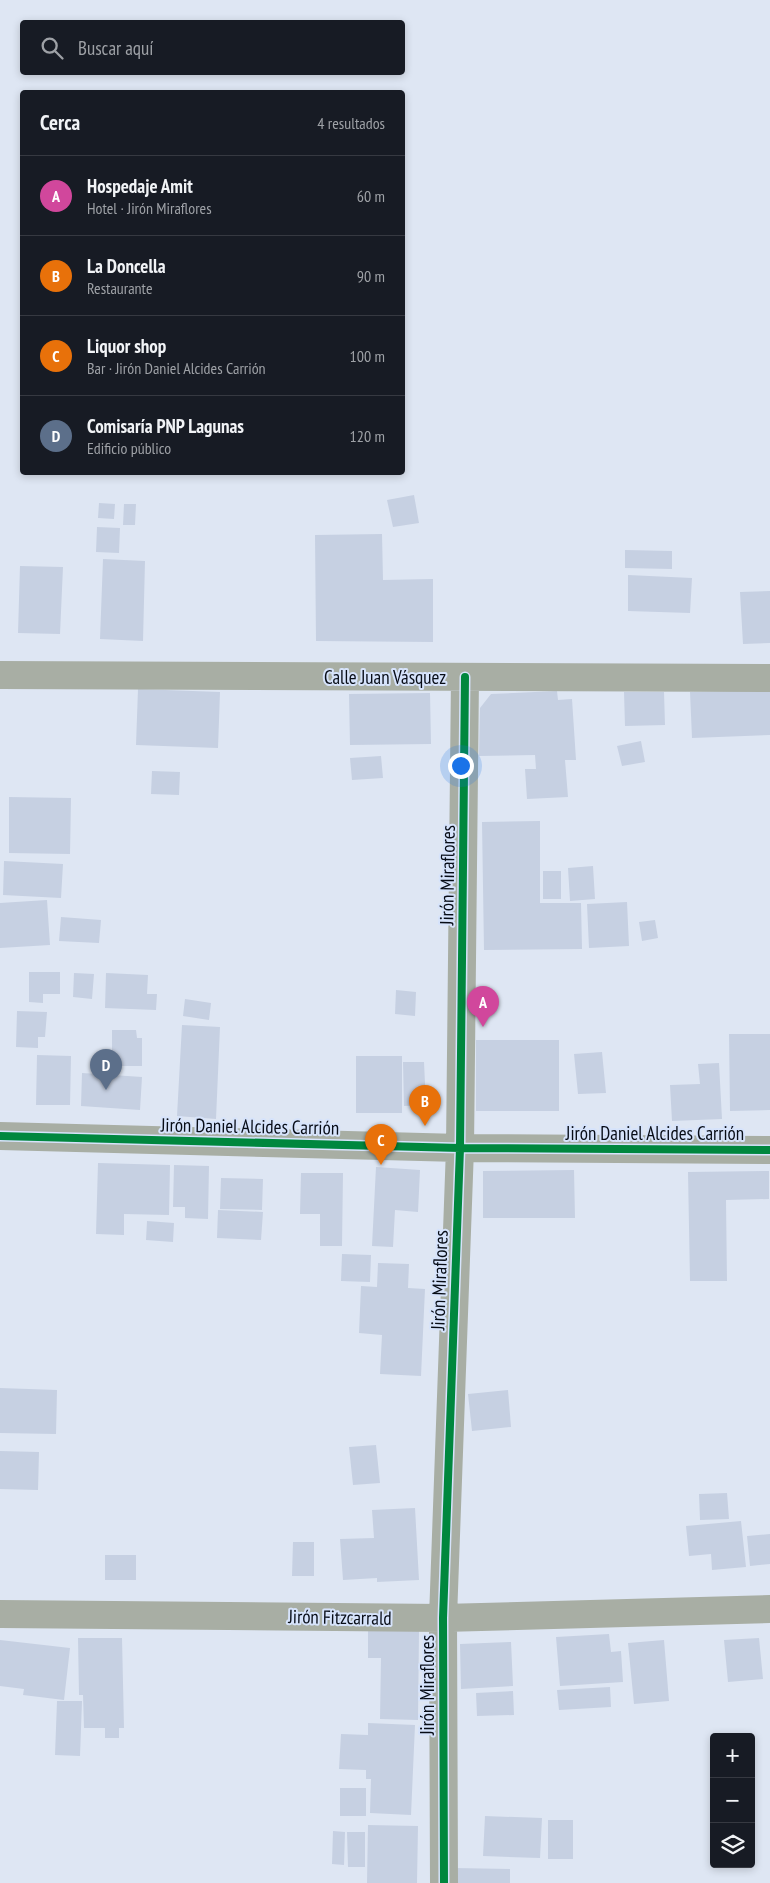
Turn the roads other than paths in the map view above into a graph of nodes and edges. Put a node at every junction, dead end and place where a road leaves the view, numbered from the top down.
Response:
1 (0, 675) edge
2 (465, 677) junction
3 (770, 678) edge
4 (0, 1136) edge
5 (460, 1148) junction
6 (770, 1150) edge
7 (770, 1609) edge
8 (0, 1614) edge
9 (443, 1618) junction
10 (444, 1883) edge

1 - 2 street, Calle Juan Vásquez
2 - 3 street, Calle Juan Vásquez
2 - 5 street, Jirón Miraflores
4 - 5 street, Jirón Daniel Alcides Carrión
5 - 6 street, Jirón Daniel Alcides Carrión
5 - 9 street, Jirón Miraflores
7 - 9 street, Jirón Fitzcarrald
8 - 9 street, Jirón Fitzcarrald
9 - 10 street, Jirón Miraflores

